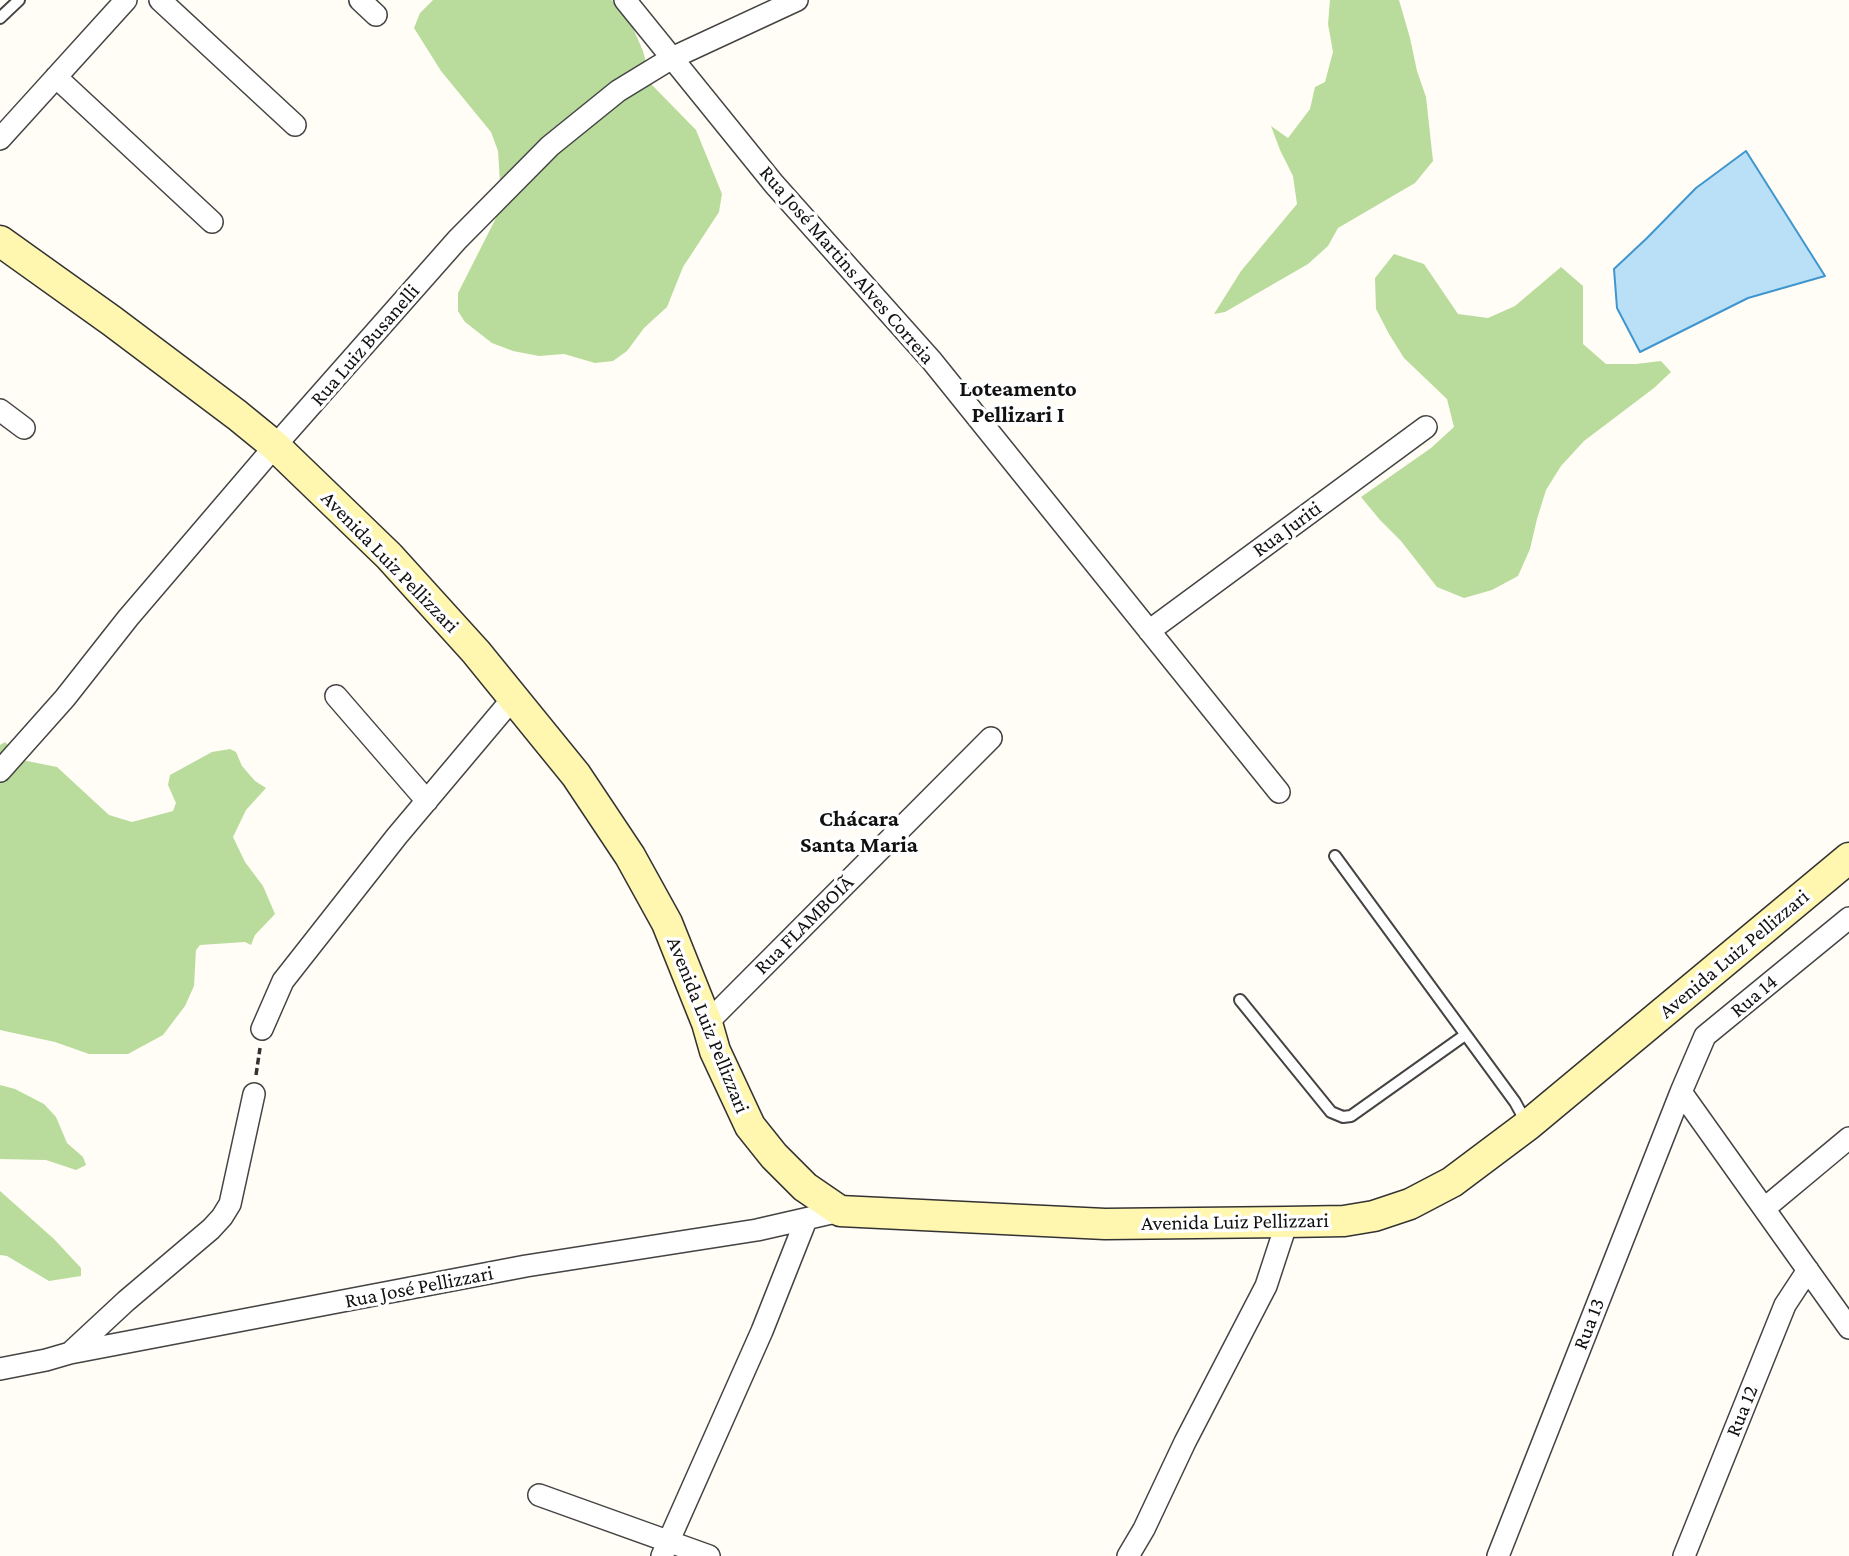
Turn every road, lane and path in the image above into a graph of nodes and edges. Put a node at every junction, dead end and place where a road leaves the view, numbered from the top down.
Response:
1 (19, 0) edge
2 (126, 0) edge
3 (160, 0) edge
4 (360, 0) edge
5 (625, 0) edge
6 (797, 0) edge
7 (376, 15) dead end
8 (0, 18) edge
9 (672, 58) junction
10 (56, 78) junction
11 (295, 125) dead end
12 (0, 139) edge
13 (212, 222) dead end
14 (0, 240) edge
15 (0, 410) edge
16 (1426, 427) dead end
17 (24, 428) dead end
18 (275, 446) junction
19 (1149, 631) junction
20 (335, 696) dead end
21 (514, 696) junction
22 (990, 738) dead end
23 (0, 771) edge
24 (1279, 792) dead end
25 (427, 801) junction
26 (1335, 856) dead end
27 (1849, 858) edge
28 (1849, 918) edge
29 (1240, 1000) dead end
30 (707, 1023) junction
31 (262, 1029) joint
32 (1465, 1035) junction
33 (1681, 1092) junction
34 (254, 1094) joint
35 (1528, 1125) junction
36 (1849, 1138) edge
37 (1765, 1208) junction
38 (840, 1212) junction
39 (806, 1220) junction
40 (1287, 1223) junction
41 (1808, 1270) junction
42 (1849, 1328) edge
43 (70, 1353) junction
44 (0, 1368) edge
45 (540, 1495) dead end
46 (666, 1549) edge
47 (709, 1556) edge
48 (1128, 1556) edge
49 (1498, 1556) edge
50 (1684, 1556) edge

1 - 8 lane
2 - 10 street
3 - 11 street
4 - 7 street
5 - 9 street, Rua José Martins Alves Correia
6 - 9 street, Rua Luiz Busanelli
9 - 18 street, Rua Luiz Busanelli
9 - 19 street, Rua José Martins Alves Correia
10 - 12 street
10 - 13 street
14 - 18 main road, Avenida Luiz Pellizzari
15 - 17 street
16 - 19 street, Rua Juriti
18 - 21 main road, Avenida Luiz Pellizzari
18 - 23 street, Rua Luiz Busanelli
19 - 24 street, Rua José Martins Alves Correia
20 - 25 street
21 - 25 street
21 - 30 main road, Avenida Luiz Pellizzari
22 - 30 street, Rua FLAMBOIÃ
25 - 31 street
26 - 32 lane
27 - 35 main road, Avenida Luiz Pellizzari
28 - 33 street, Rua 14
29 - 32 lane
30 - 38 main road, Avenida Luiz Pellizzari
31 - 34 path
32 - 35 lane
33 - 37 street
33 - 49 street, Rua 13
34 - 43 street
35 - 40 main road, Avenida Luiz Pellizzari
36 - 37 street
37 - 41 street
38 - 39 street, Rua José Pellizzari
38 - 40 main road, Avenida Luiz Pellizzari
39 - 43 street, Rua José Pellizzari
39 - 46 street
40 - 48 street
41 - 42 street
41 - 50 street, Rua 12
43 - 44 street, Rua José Pellizzari
45 - 46 street
46 - 47 street

